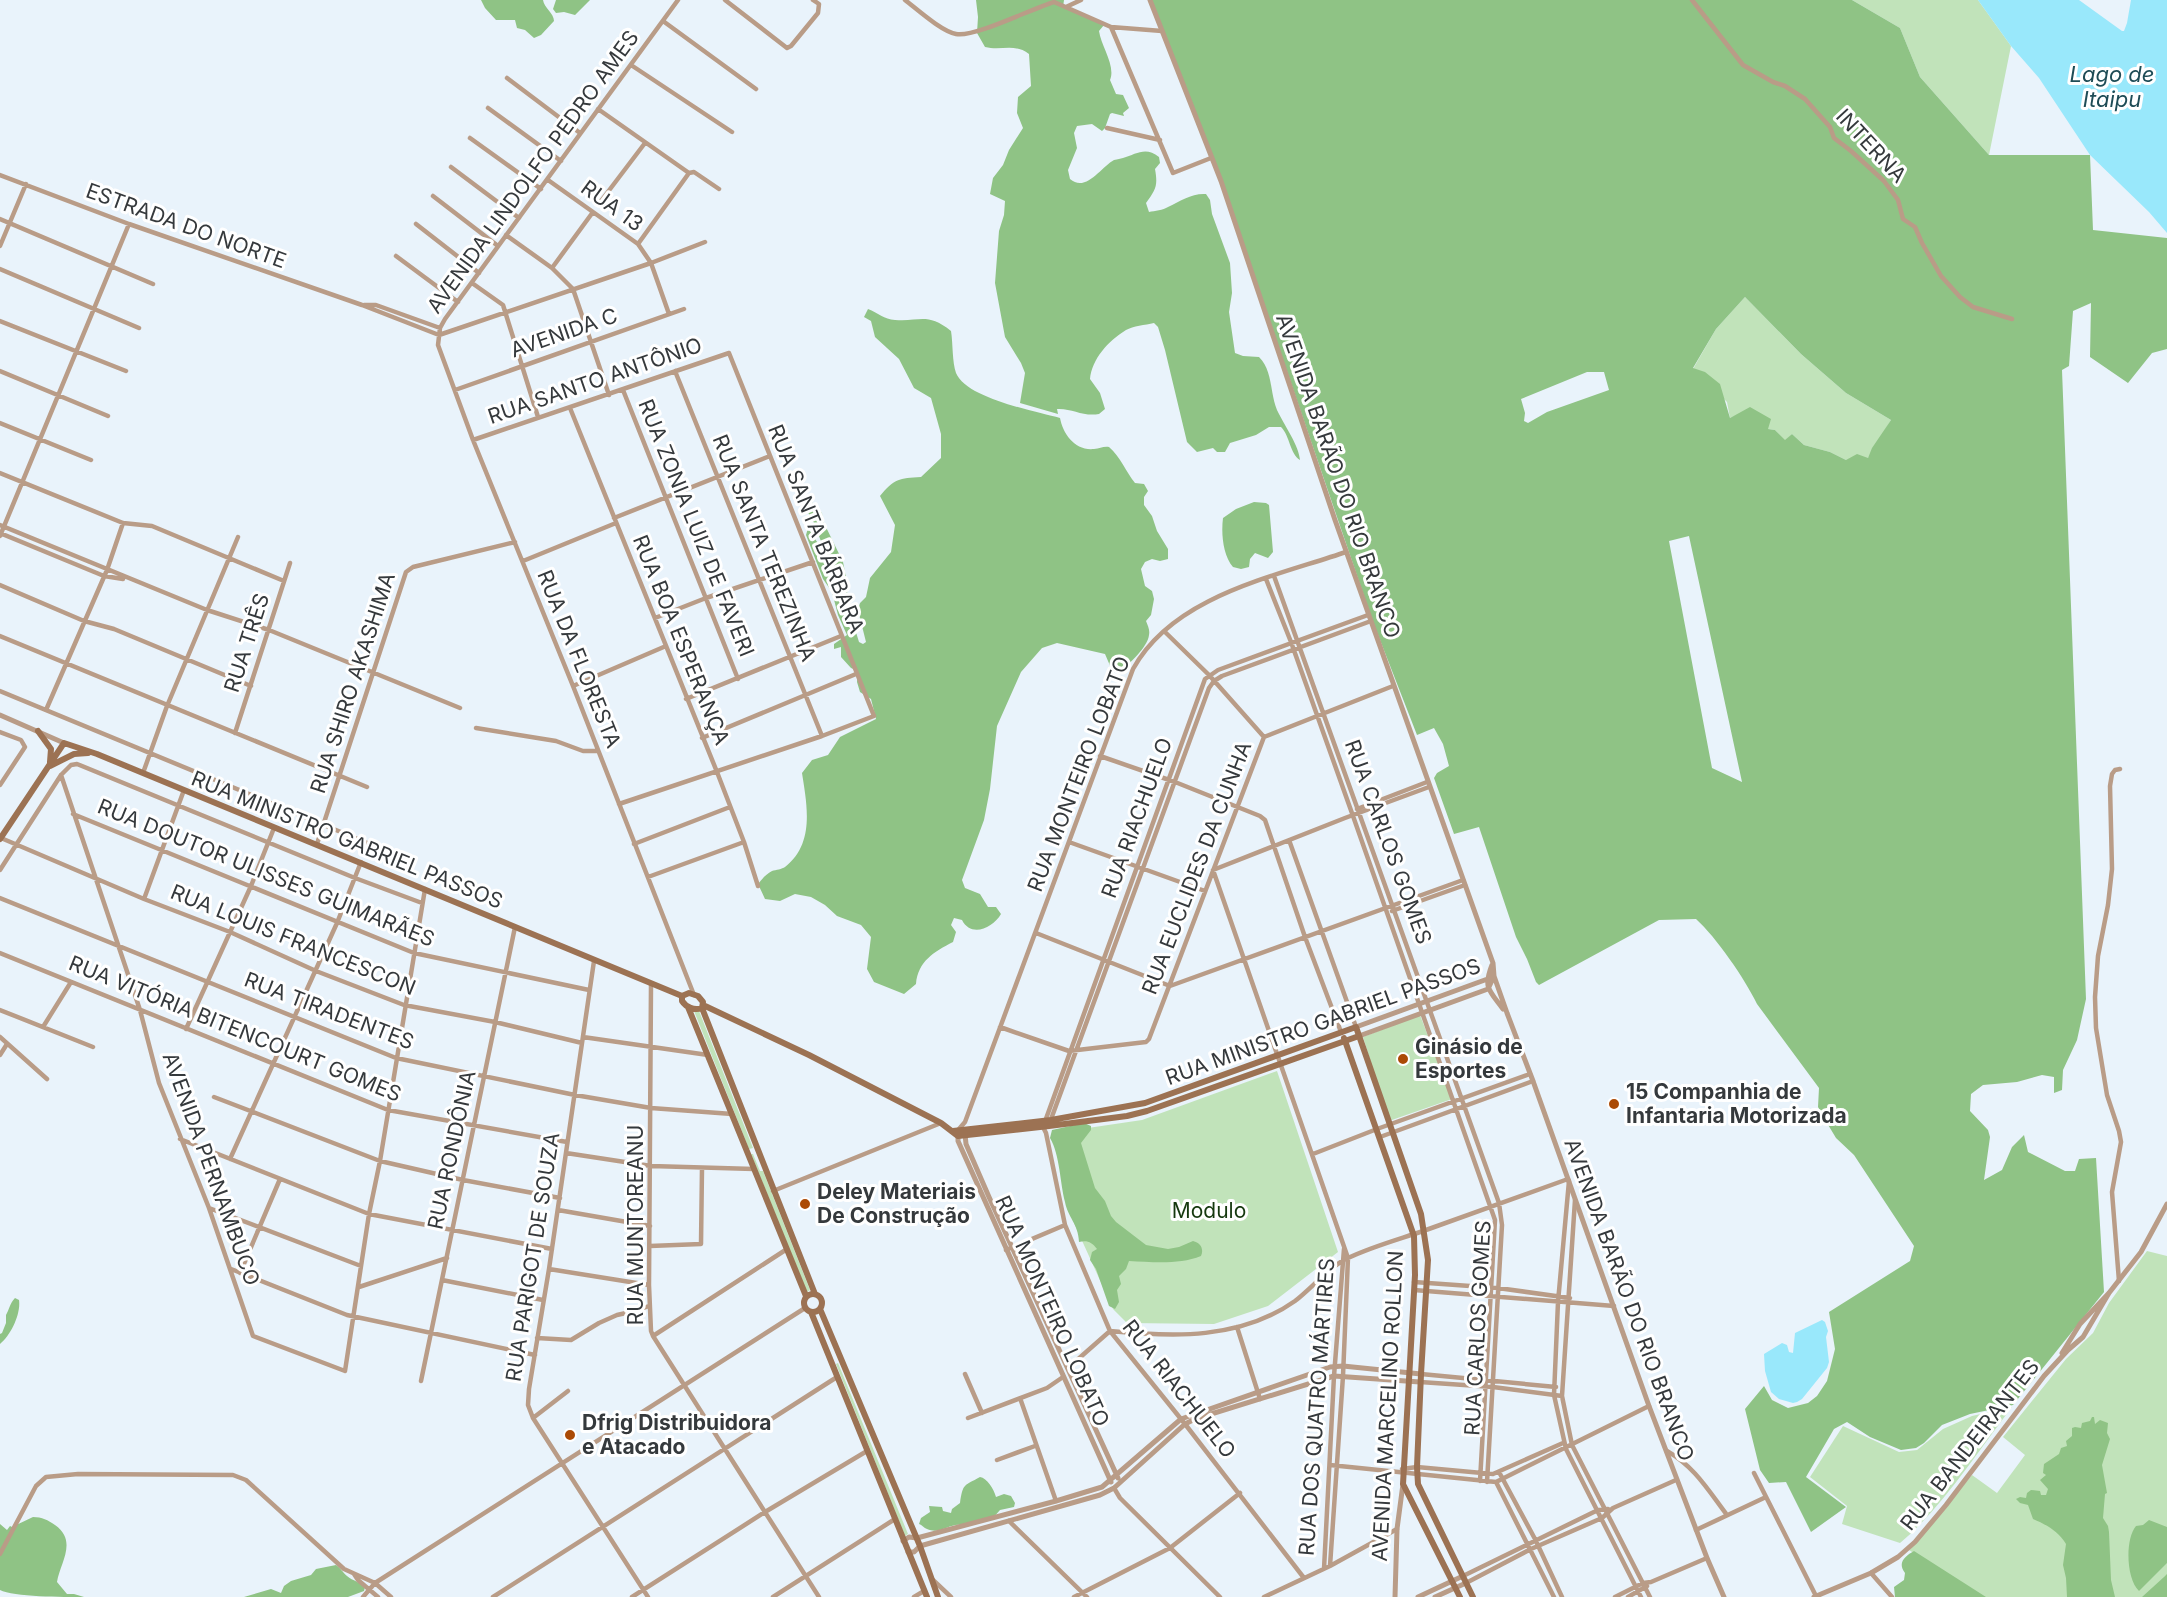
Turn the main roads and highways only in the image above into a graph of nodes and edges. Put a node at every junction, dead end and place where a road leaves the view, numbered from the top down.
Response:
1 (38, 731) road end
2 (97, 754) junction
3 (47, 768) junction
4 (0, 838) edge
5 (682, 996) junction
6 (702, 1006) junction
7 (688, 1007) junction
8 (1356, 1027) joint
9 (1341, 1032) junction
10 (1359, 1036) junction
11 (1344, 1041) junction
12 (1251, 1070) junction
13 (756, 1150) junction
14 (747, 1152) junction
15 (1408, 1178) junction
16 (1396, 1183) junction
17 (814, 1294) junction
18 (806, 1296) junction
19 (820, 1309) junction
20 (808, 1310) junction
21 (841, 1358) junction
22 (831, 1362) junction
23 (1432, 1513) junction
24 (1421, 1520) junction
25 (925, 1594) edge
26 (938, 1597) edge
27 (1460, 1597) edge
28 (1473, 1597) edge

1 - 3 main road
2 - 3 main road
2 - 3 main road, RUA MINISTRO GABRIEL PASSOS
2 - 5 main road, RUA MINISTRO GABRIEL PASSOS
3 - 4 main road
5 - 6 main road
5 - 7 main road
6 - 7 main road
6 - 12 main road, RUA MINISTRO GABRIEL PASSOS
6 - 13 main road
7 - 14 main road
8 - 9 main road, RUA MINISTRO GABRIEL PASSOS
8 - 10 main road, AVENIDA MARCELINO ROLLON
9 - 11 main road, AVENIDA MARCELINO ROLLON
9 - 12 main road, RUA MINISTRO GABRIEL PASSOS
10 - 11 main road, RUA MINISTRO GABRIEL PASSOS
10 - 15 main road, AVENIDA MARCELINO ROLLON
11 - 12 main road, RUA MINISTRO GABRIEL PASSOS
11 - 16 main road, AVENIDA MARCELINO ROLLON
13 - 14 main road
13 - 17 main road
14 - 18 main road
15 - 16 main road
15 - 23 main road, AVENIDA MARCELINO ROLLON
16 - 24 main road, AVENIDA MARCELINO ROLLON
17 - 18 main road
17 - 19 main road
18 - 20 main road
19 - 20 main road
19 - 21 main road
20 - 22 main road
21 - 22 main road
21 - 26 main road
22 - 25 main road
23 - 24 main road
23 - 28 main road
24 - 27 main road

